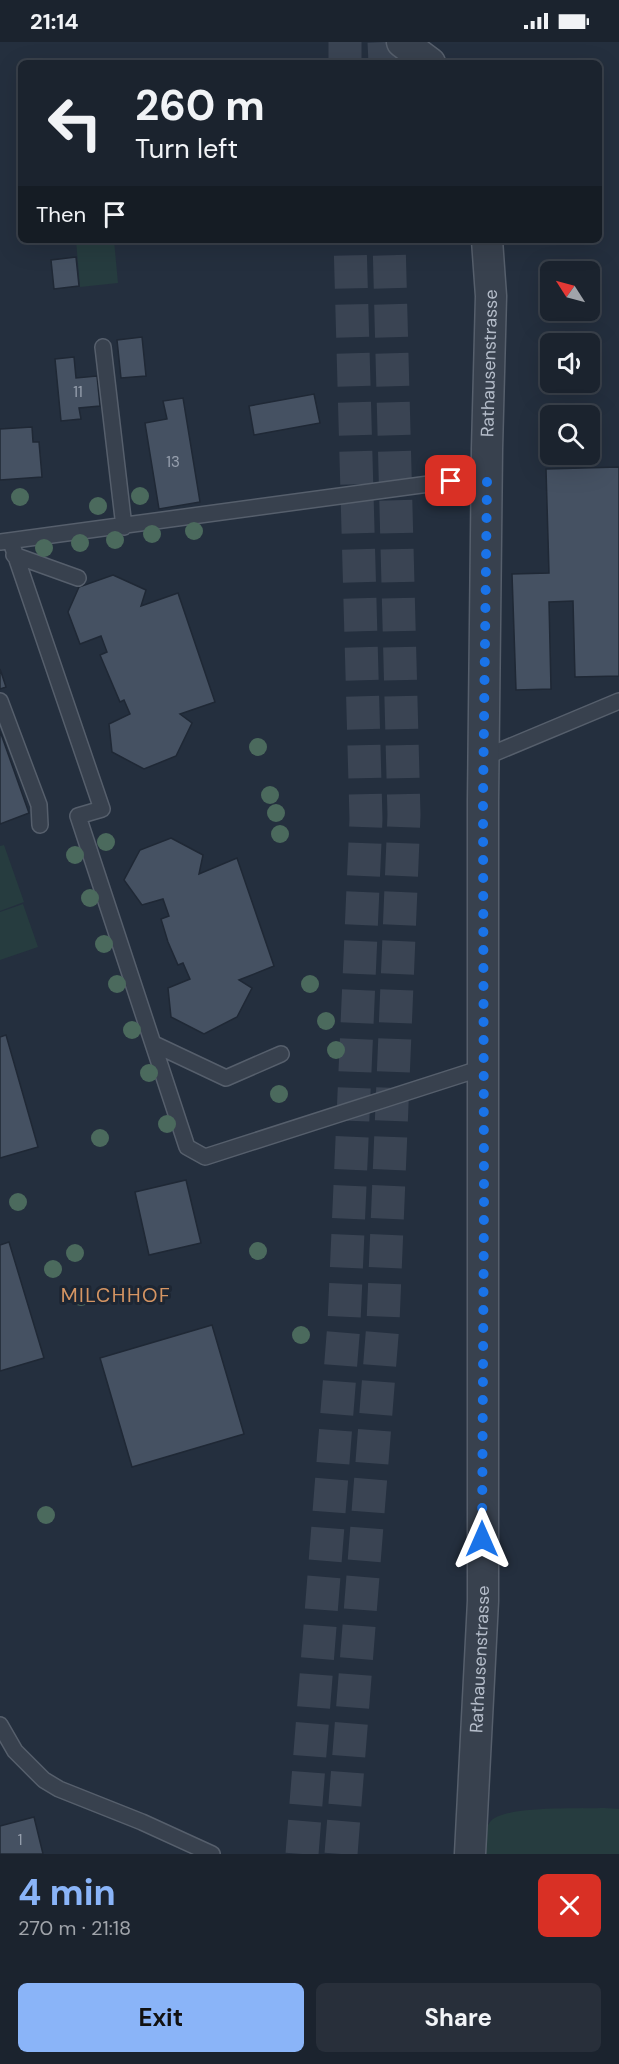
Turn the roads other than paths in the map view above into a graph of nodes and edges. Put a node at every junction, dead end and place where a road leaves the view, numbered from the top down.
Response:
1 (402, 42) edge
2 (426, 60) edge
3 (487, 243) edge
4 (103, 347) dead end
5 (487, 482) junction
6 (124, 527) junction
7 (8, 546) edge
8 (78, 578) dead end
9 (0, 701) edge
10 (619, 701) edge
11 (484, 757) junction
12 (40, 825) dead end
13 (154, 1044) junction
14 (281, 1054) dead end
15 (482, 1068) junction
16 (0, 1725) edge
17 (209, 1853) edge
18 (470, 1854) edge

1 - 2 street
3 - 5 street, Rathausenstrasse
4 - 6 lane
5 - 6 lane
5 - 11 street, Rathausenstrasse
6 - 7 lane
7 - 8 lane
7 - 13 lane
9 - 12 lane
10 - 11 lane
11 - 15 street, Rathausenstrasse
13 - 14 lane
13 - 15 lane
15 - 18 street, Rathausenstrasse
16 - 17 lane

